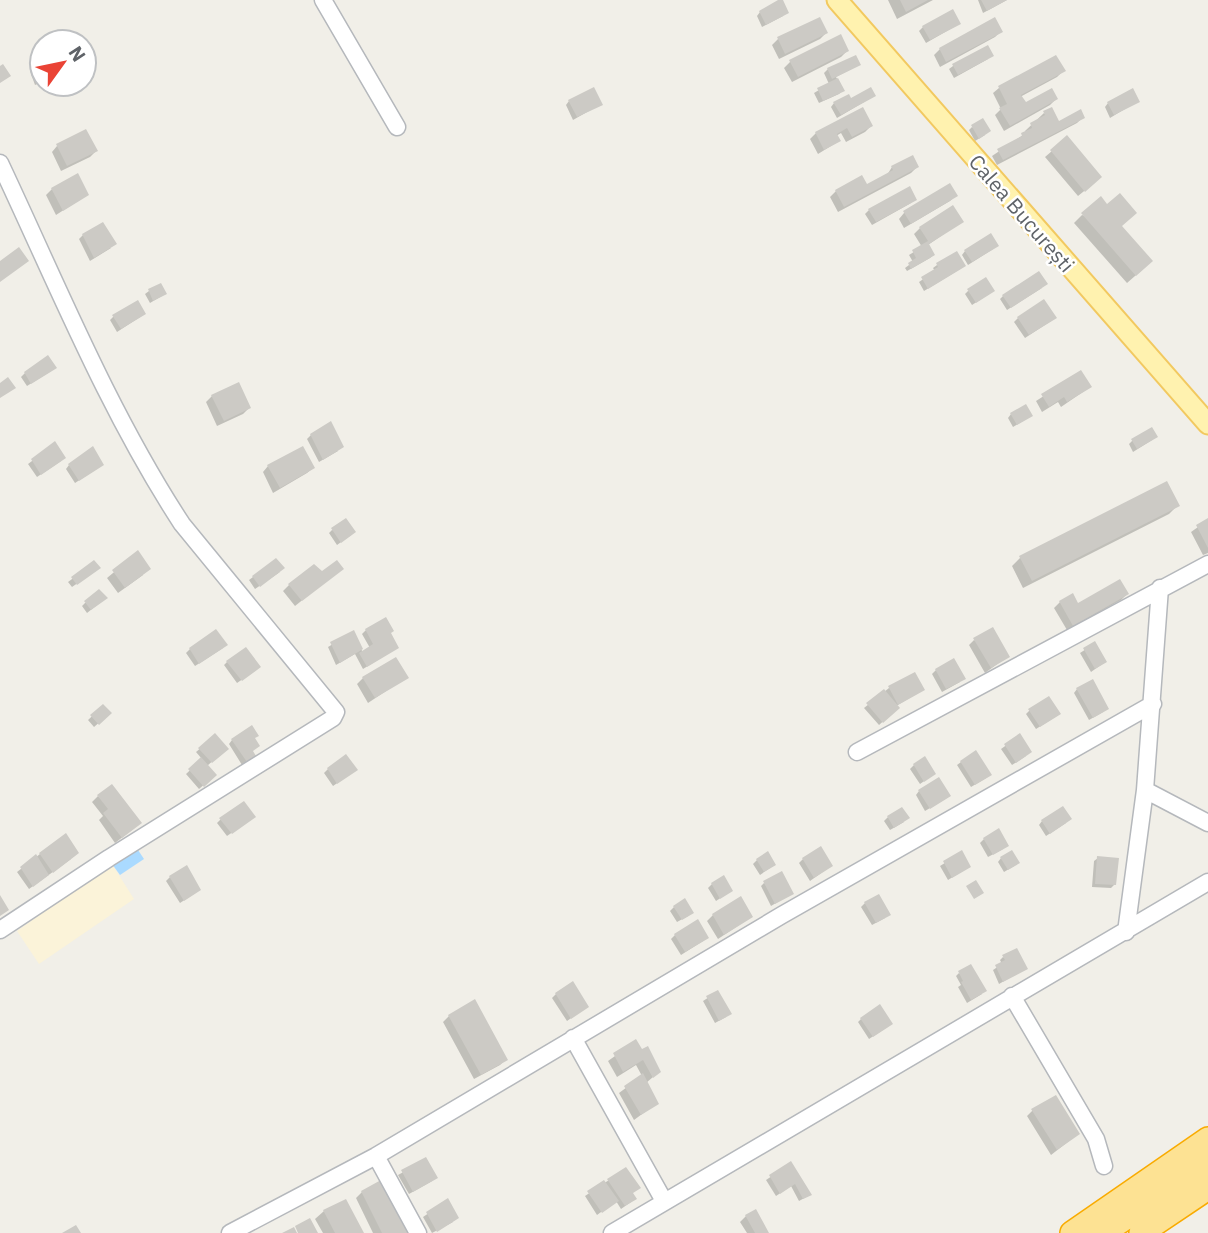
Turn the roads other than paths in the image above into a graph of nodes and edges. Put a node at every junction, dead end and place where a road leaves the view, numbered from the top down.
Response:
1 (323, 0) edge
2 (837, 0) edge
3 (397, 127) dead end
4 (0, 163) edge
5 (1208, 424) edge
6 (1208, 564) edge
7 (1160, 588) junction
8 (1153, 704) junction
9 (857, 752) dead end
10 (1145, 790) junction
11 (1208, 823) edge
12 (1208, 882) edge
13 (0, 930) edge
14 (1126, 932) junction
15 (1012, 996) junction
16 (573, 1038) junction
17 (1208, 1139) edge
18 (376, 1156) junction
19 (1208, 1163) edge
20 (1104, 1166) dead end
21 (1208, 1188) edge
22 (664, 1201) junction
23 (230, 1233) edge
24 (418, 1233) edge
25 (612, 1233) edge
26 (1072, 1233) edge
27 (1103, 1233) edge
28 (1141, 1233) edge

1 - 3 street
2 - 5 main road, Calea București
4 - 13 street
6 - 7 street
7 - 8 street
7 - 9 street
8 - 10 street
8 - 16 street
10 - 11 street
10 - 14 street
12 - 14 street
14 - 15 street
15 - 20 street
15 - 22 street
16 - 18 street
16 - 22 street
17 - 26 highway
18 - 23 street
18 - 24 street
19 - 27 highway
21 - 28 highway
22 - 25 street

